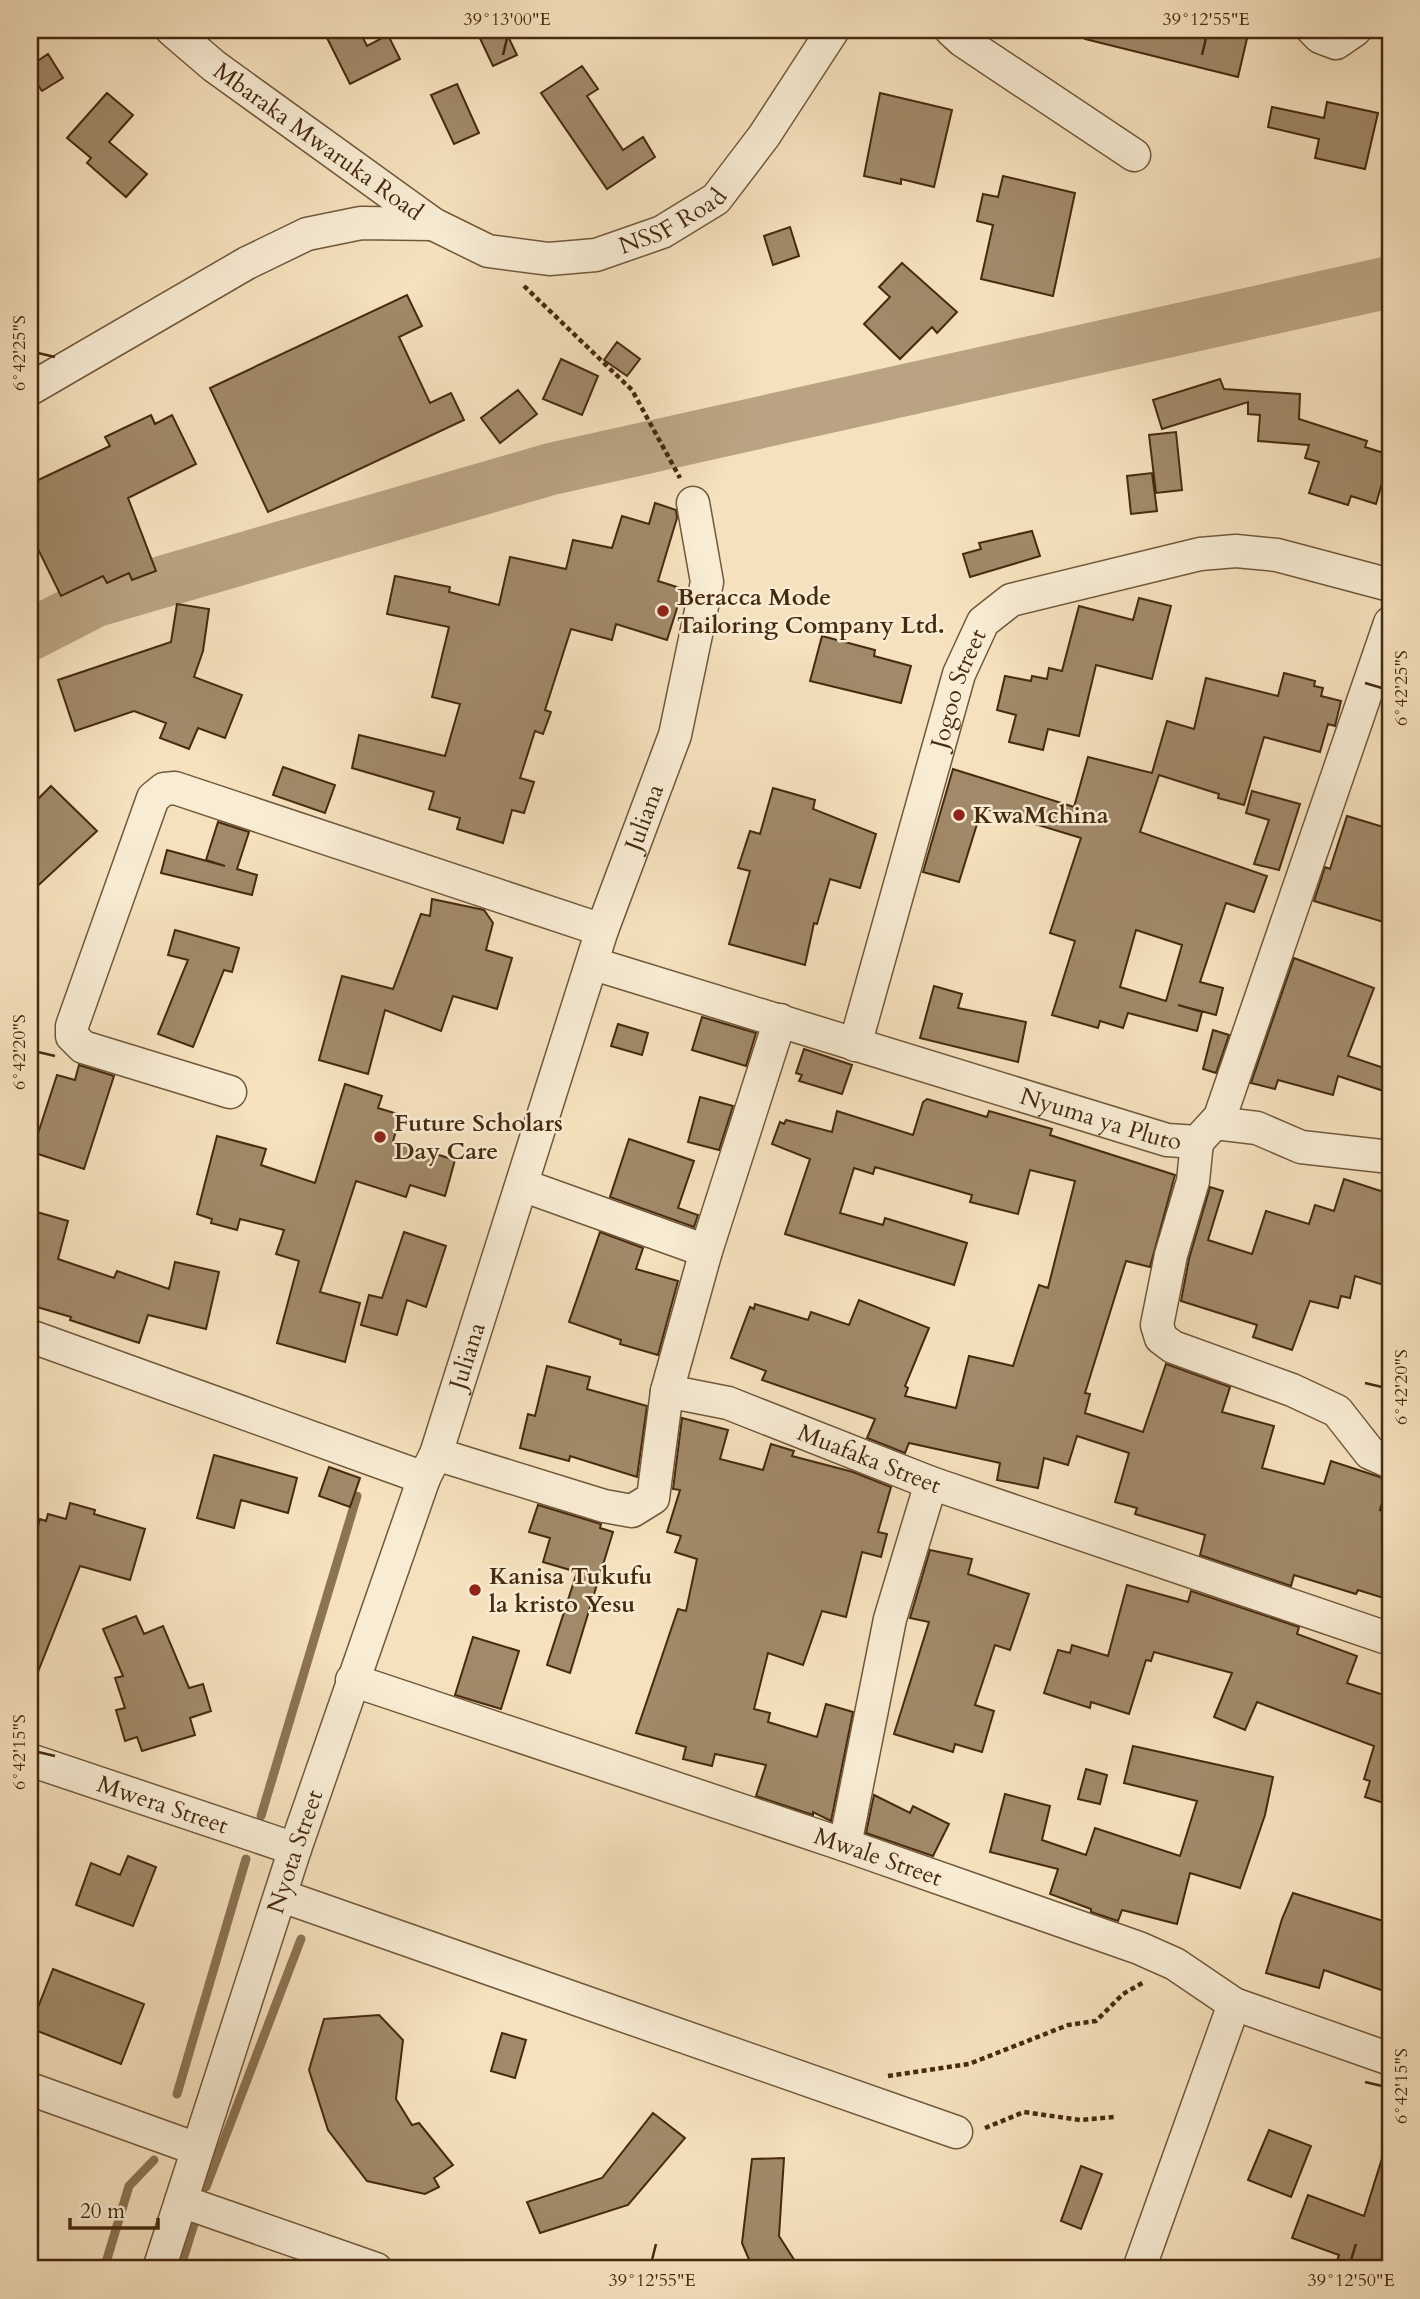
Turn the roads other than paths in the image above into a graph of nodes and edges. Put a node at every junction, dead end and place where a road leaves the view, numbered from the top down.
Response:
1 (172, 30) edge
2 (833, 30) edge
3 (951, 30) edge
4 (1313, 30) edge
5 (1355, 30) edge
6 (1134, 155) dead end
7 (433, 224) junction
8 (30, 389) edge
9 (693, 503) road end
10 (1390, 585) edge
11 (1390, 623) edge
12 (602, 930) junction
13 (594, 964) junction
14 (780, 1020) junction
15 (855, 1045) junction
16 (230, 1092) dead end
17 (1206, 1132) junction
18 (1390, 1157) edge
19 (522, 1185) junction
20 (706, 1251) junction
21 (30, 1336) edge
22 (667, 1391) junction
23 (433, 1457) junction
24 (1390, 1462) edge
25 (932, 1483) junction
26 (1390, 1639) edge
27 (352, 1680) junction
28 (30, 1760) edge
29 (845, 1845) junction
30 (295, 1849) junction
31 (282, 1896) junction
32 (1234, 2004) junction
33 (1390, 2059) edge
34 (30, 2088) edge
35 (968, 2131) road end
36 (197, 2149) junction
37 (181, 2201) junction
38 (159, 2269) edge
39 (376, 2269) edge
40 (1139, 2269) edge

1 - 7 street, Mbaraka Mwaruka Road
2 - 7 street, NSSF Road
3 - 6 street
4 - 5 street
7 - 8 street
9 - 12 street, Juliana
10 - 15 street, Jogoo Street
11 - 17 street, Nyuma ya Pluto
12 - 13 street, Juliana
12 - 16 street
13 - 14 street, Nyuma ya Pluto
13 - 19 street, Juliana
14 - 15 street, Nyuma ya Pluto
14 - 20 street
15 - 17 street, Nyuma ya Pluto
17 - 18 street
17 - 24 street
19 - 20 street
19 - 23 street, Juliana
20 - 22 street
21 - 23 street
22 - 23 street
22 - 25 street, Muafaka Street
23 - 27 street, Nyota Street
25 - 26 street, Muafaka Street
25 - 29 street
27 - 29 street, Mwale Street
27 - 30 street, Nyota Street
28 - 30 street, Mwera Street
29 - 32 street, Mwale Street
30 - 31 street, Nyota Street
31 - 35 street
31 - 36 street, Nyota Street
32 - 33 street, Mwale Street
32 - 40 street
34 - 36 street
36 - 37 street, Nyota Street
37 - 38 street, Nyota Street
37 - 39 street

